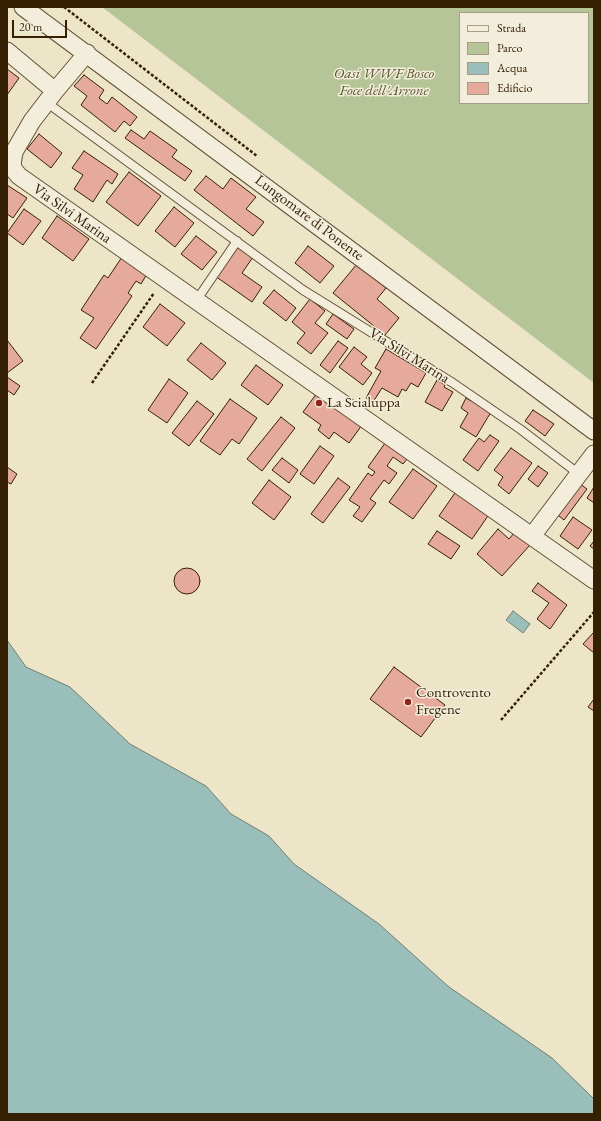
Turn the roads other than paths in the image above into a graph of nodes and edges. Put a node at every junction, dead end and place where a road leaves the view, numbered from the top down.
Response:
1 (23, 7) edge
2 (7, 51) edge
3 (87, 53) junction
4 (50, 97) junction
5 (237, 241) junction
6 (196, 301) junction
7 (594, 431) edge
8 (594, 454) edge
9 (579, 474) junction
10 (532, 536) junction
11 (594, 580) edge

1 - 3 street, Lungomare di Ponente
2 - 4 street, Via Silvi Marina
3 - 4 street, Via Silvi Marina
3 - 7 street, Lungomare di Ponente
4 - 5 lane, Via Silvi Marina
4 - 6 street, Via Silvi Marina
5 - 6 lane
5 - 9 lane, Via Silvi Marina
6 - 10 street, Via Silvi Marina
8 - 9 street
9 - 10 street
10 - 11 street, Via Silvi Marina

